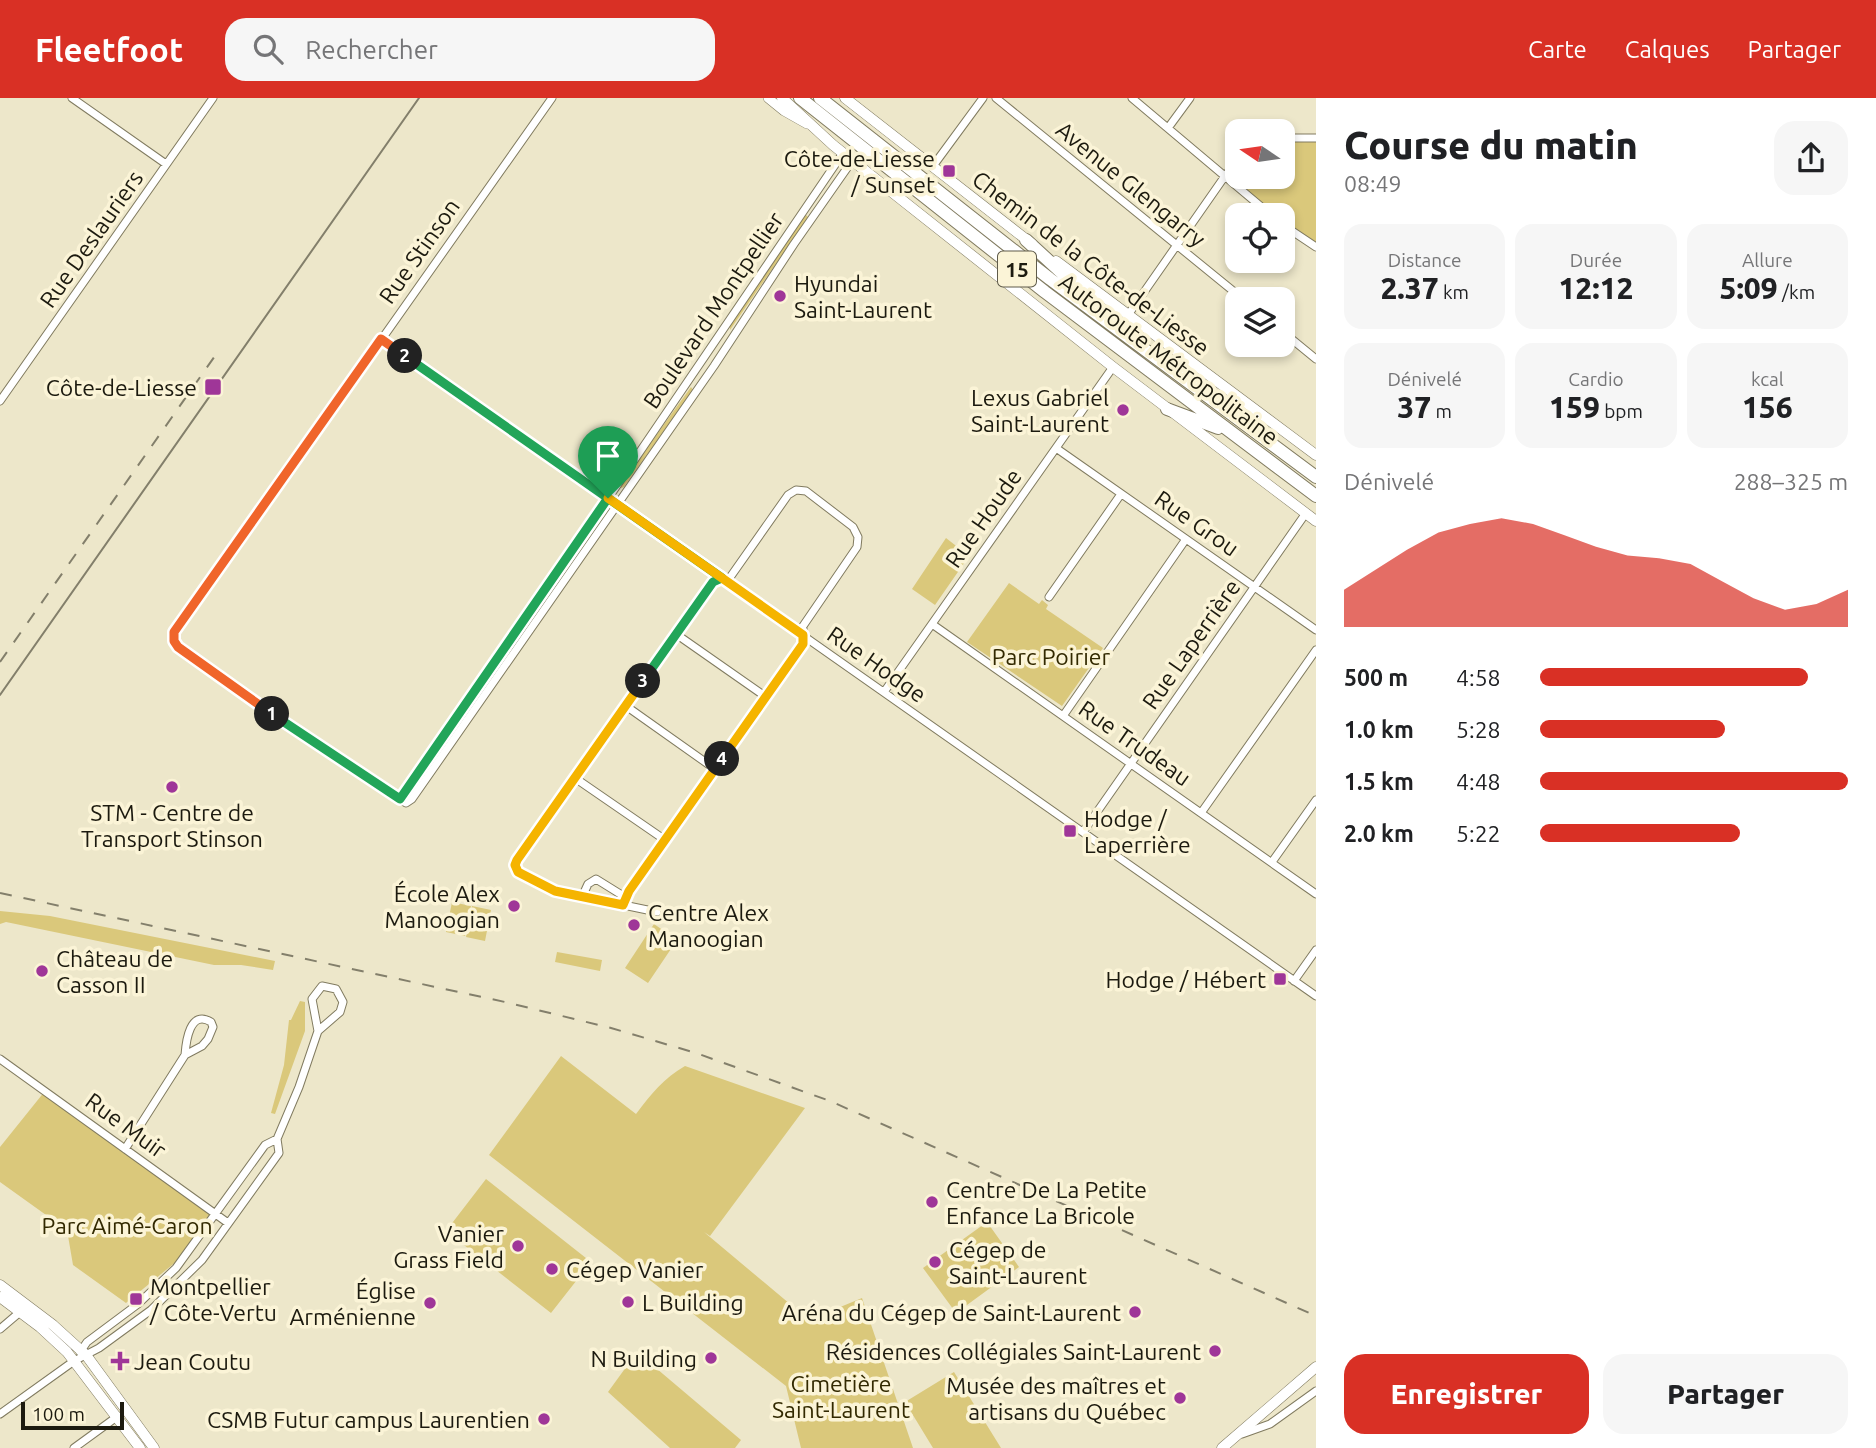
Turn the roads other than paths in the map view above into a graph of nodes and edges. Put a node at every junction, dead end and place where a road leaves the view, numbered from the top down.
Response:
1 (72, 98) edge
2 (213, 98) edge
3 (552, 98) edge
4 (768, 98) edge
5 (782, 98) edge
6 (800, 98) edge
7 (820, 98) edge
8 (845, 98) edge
9 (983, 98) edge
10 (996, 98) edge
11 (1132, 98) edge
12 (1190, 98) edge
13 (811, 127) junction
14 (1168, 128) junction
15 (1295, 138) edge
16 (1316, 138) edge
17 (843, 153) junction
18 (852, 161) junction
19 (166, 164) junction
20 (933, 166) junction
21 (1224, 176) junction
22 (1257, 203) edge
23 (1295, 233) edge
24 (1026, 240) junction
25 (1177, 246) junction
26 (1316, 247) edge
27 (1228, 287) edge
28 (1128, 315) junction
29 (381, 339) junction
30 (1133, 340) junction
31 (1295, 342) edge
32 (1316, 359) edge
33 (1113, 367) junction
34 (0, 401) edge
35 (1167, 409) junction
36 (1237, 436) junction
37 (1056, 448) junction
38 (1316, 455) edge
39 (1316, 477) edge
40 (1121, 494) junction
41 (1316, 496) edge
42 (608, 498) junction
43 (616, 504) junction
44 (1307, 513) junction
45 (1316, 521) edge
46 (1186, 539) junction
47 (722, 578) junction
48 (1255, 587) junction
49 (1049, 597) dead end
50 (932, 624) junction
51 (1316, 630) edge
52 (676, 634) junction
53 (803, 635) junction
54 (1316, 650) edge
55 (884, 692) junction
56 (766, 697) junction
57 (626, 706) junction
58 (1063, 716) junction
59 (1131, 764) junction
60 (715, 769) junction
61 (575, 778) junction
62 (400, 799) junction
63 (1316, 800) edge
64 (408, 803) joint
65 (1201, 813) junction
66 (1083, 832) junction
67 (665, 840) junction
68 (1272, 862) junction
69 (1316, 894) edge
70 (582, 897) junction
71 (624, 901) junction
72 (657, 912) dead end
73 (1316, 950) edge
74 (1294, 981) junction
75 (1316, 996) edge
76 (318, 1031) junction
77 (185, 1055) junction
78 (0, 1059) edge
79 (276, 1139) junction
80 (125, 1149) junction
81 (215, 1213) junction
82 (228, 1223) junction
83 (0, 1285) edge
84 (0, 1297) edge
85 (20, 1312) junction
86 (0, 1328) edge
87 (84, 1353) junction
88 (74, 1361) junction
89 (1316, 1367) edge
90 (1316, 1391) edge
91 (0, 1414) edge
92 (118, 1416) junction
93 (1238, 1435) junction
94 (74, 1448) edge
95 (140, 1448) edge
96 (154, 1448) edge
97 (1222, 1448) edge

1 - 19 street
2 - 19 street, Rue Deslauriers
3 - 29 street, Rue Stinson
4 - 13 street
5 - 13 main road
6 - 36 highway, Autoroute Métropolitaine / 15
7 - 30 highway, Autoroute Métropolitaine / 15
8 - 20 main road, Chemin de la Côte-de-Liesse
9 - 20 street
10 - 25 street, Avenue Glengarry
11 - 14 street
12 - 14 street
13 - 17 main road
14 - 21 street
15 - 16 street
17 - 18 main road
17 - 42 street, Boulevard Montpellier
18 - 33 main road
18 - 43 street, Boulevard Montpellier
19 - 34 street, Rue Deslauriers
20 - 24 main road, Chemin de la Côte-de-Liesse
21 - 22 street
21 - 25 street
23 - 26 street
24 - 28 main road, Chemin de la Côte-de-Liesse
24 - 30 highway
25 - 27 street, Avenue Glengarry
25 - 28 street
28 - 38 main road, Chemin de la Côte-de-Liesse
29 - 42 street, Rue Hodge
29 - 62 street, Rue Stinson
30 - 39 highway, Autoroute Métropolitaine / 15
31 - 32 street
33 - 35 main road
33 - 37 street, Rue Houde
35 - 36 highway
35 - 44 main road
36 - 41 highway, Autoroute Métropolitaine / 15
37 - 40 street, Rue Grou
37 - 50 street, Rue Houde
40 - 46 street, Rue Grou
40 - 49 street
42 - 43 street, Rue Hodge
42 - 62 street, Boulevard Montpellier
43 - 47 street, Rue Hodge
43 - 64 street, Boulevard Montpellier
44 - 45 main road
44 - 48 street, Rue Laperrière
46 - 48 street, Rue Grou
46 - 58 street
47 - 52 street
47 - 53 street, Rue Hodge
47 - 53 street
48 - 51 street, Rue Grou
48 - 59 street, Rue Laperrière
50 - 55 street, Rue Houde
50 - 58 street, Rue Trudeau
52 - 56 street
52 - 57 street
53 - 55 street, Rue Hodge
53 - 56 street
54 - 65 street
55 - 66 street, Rue Hodge
56 - 60 street
57 - 60 street
57 - 61 street
58 - 59 street, Rue Trudeau
59 - 65 street, Rue Trudeau
59 - 66 street, Rue Laperrière
60 - 67 street
61 - 67 street
61 - 70 street
62 - 64 street, Rue Stinson
63 - 68 street
65 - 68 street, Rue Trudeau
66 - 74 street, Rue Hodge
67 - 71 street
68 - 69 street, Rue Trudeau
70 - 71 street
70 - 71 street
71 - 72 street
73 - 74 street
74 - 75 street, Rue Hodge
76 - 76 street
76 - 79 street
77 - 77 street
77 - 80 street
78 - 80 street, Rue Muir
79 - 81 street
79 - 82 street
80 - 81 street, Rue Muir
81 - 82 street, Rue Muir
81 - 87 street
82 - 87 street
83 - 87 main road
84 - 85 main road
85 - 86 street
85 - 88 main road
87 - 88 street
87 - 96 main road
88 - 91 street
88 - 92 main road
89 - 93 main road
90 - 93 street
92 - 94 street
92 - 95 main road
93 - 97 main road

